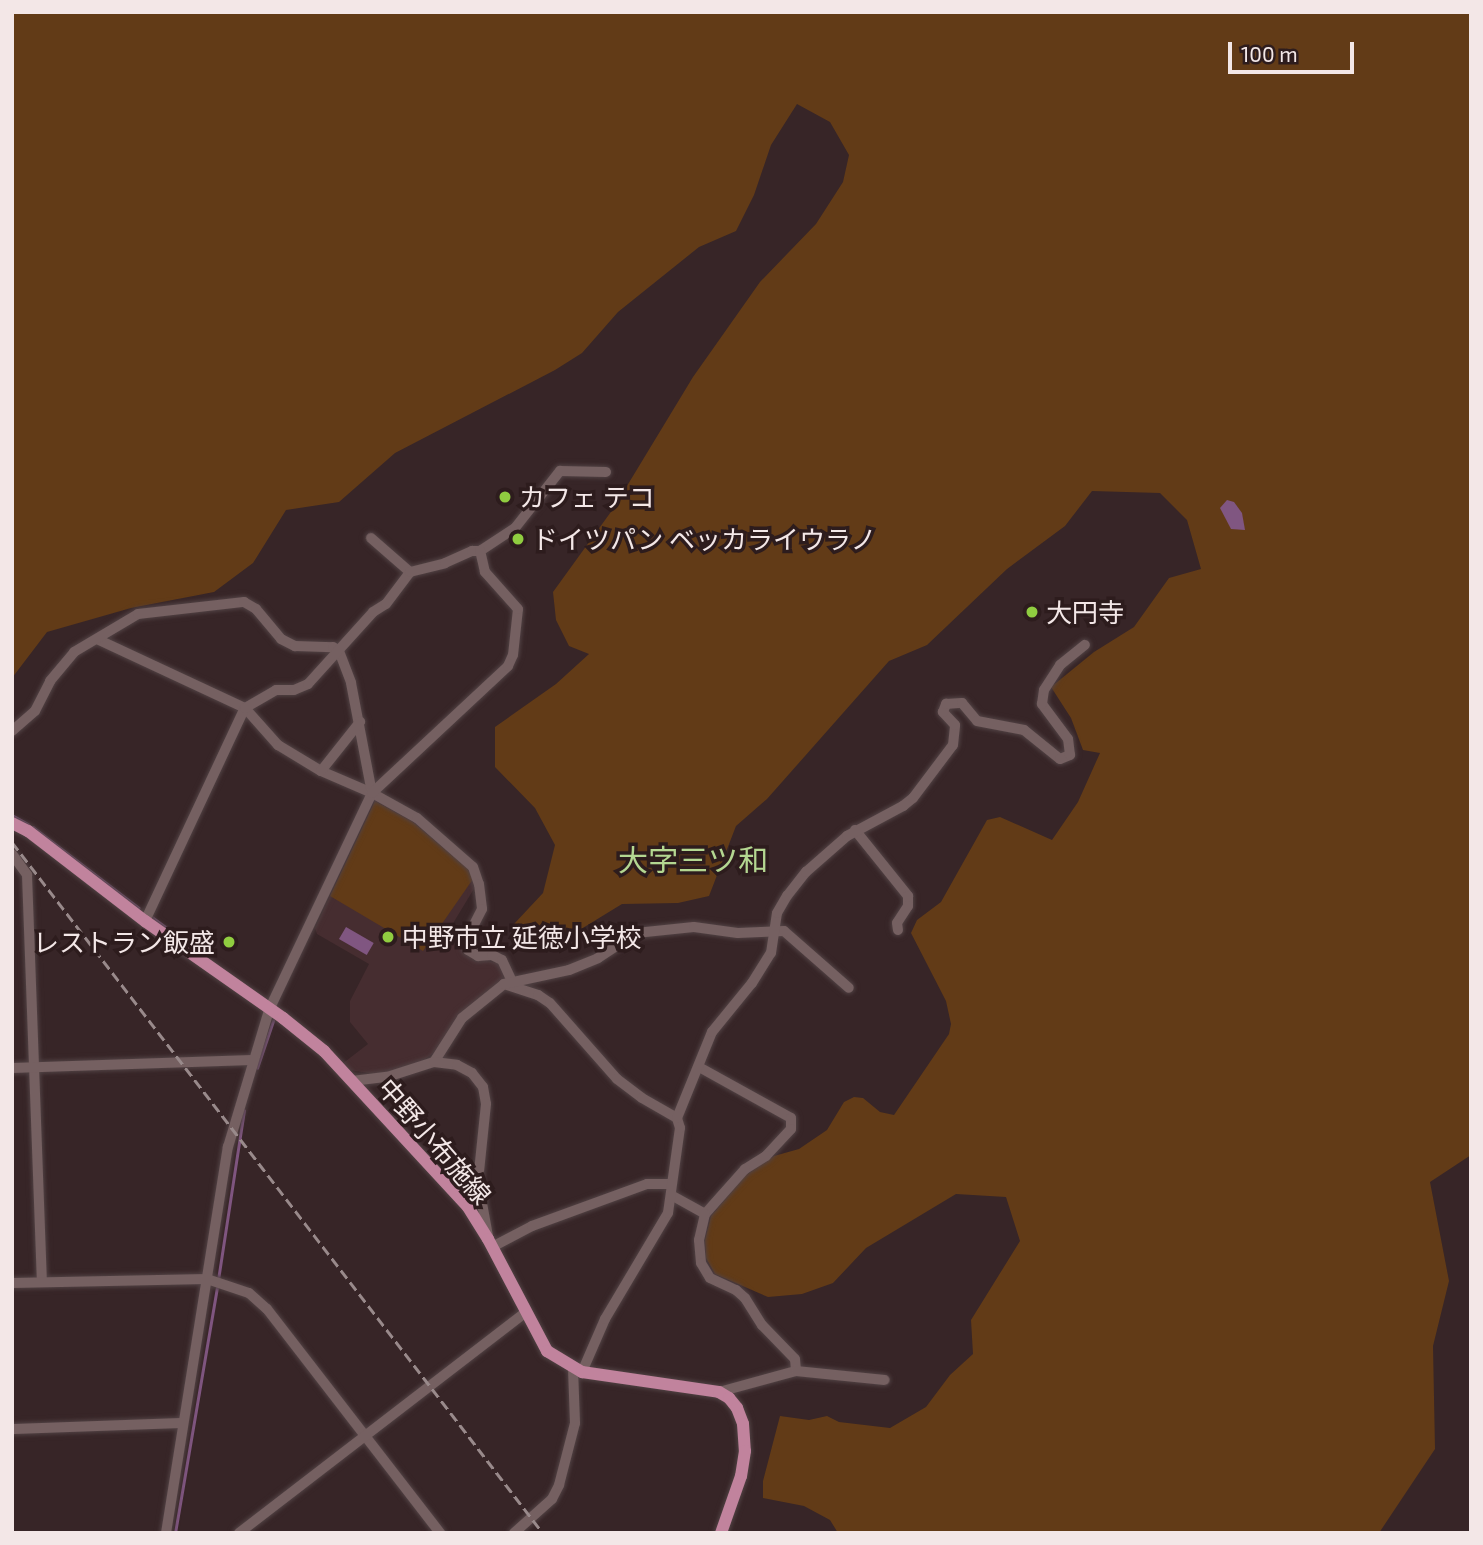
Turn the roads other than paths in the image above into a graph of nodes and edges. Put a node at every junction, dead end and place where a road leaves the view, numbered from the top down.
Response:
1 (606, 472) dead end
2 (371, 538) dead end
3 (480, 551) junction
4 (410, 572) junction
5 (99, 640) junction
6 (1085, 645) dead end
7 (340, 651) junction
8 (245, 708) junction
9 (360, 722) junction
10 (12, 731) edge
11 (321, 771) junction
12 (372, 793) junction
13 (12, 823) edge
14 (855, 830) junction
15 (12, 854) edge
16 (145, 921) junction
17 (774, 929) junction
18 (898, 930) dead end
19 (508, 982) junction
20 (849, 988) dead end
21 (269, 1010) junction
22 (252, 1060) junction
23 (434, 1062) junction
24 (699, 1067) junction
25 (12, 1068) edge
26 (32, 1068) junction
27 (352, 1081) junction
28 (677, 1118) junction
29 (671, 1189) junction
30 (705, 1214) junction
31 (490, 1243) junction
32 (207, 1279) junction
33 (41, 1282) junction
34 (12, 1283) edge
35 (525, 1313) junction
36 (578, 1370) junction
37 (796, 1371) junction
38 (885, 1380) dead end
39 (719, 1392) junction
40 (183, 1423) junction
41 (12, 1429) edge
42 (366, 1435) junction
43 (252, 1529) edge
44 (166, 1533) edge
45 (239, 1533) edge
46 (440, 1533) edge
47 (514, 1533) edge
48 (721, 1533) edge

1 - 3 street
2 - 4 street
3 - 4 street
3 - 12 street
4 - 7 street
5 - 7 street
5 - 8 street
5 - 10 street
6 - 14 street
7 - 8 street
7 - 9 street
8 - 11 street
8 - 16 street
9 - 11 street
9 - 12 street
11 - 12 street
12 - 19 street
12 - 21 street
13 - 16 main road, 中野小布施線
14 - 17 street
14 - 18 street
15 - 26 street
16 - 21 main road, 中野小布施線
17 - 19 street
17 - 20 street
17 - 24 street
19 - 23 street
19 - 28 street
21 - 22 street
21 - 27 main road, 中野小布施線
22 - 26 street
22 - 32 street
23 - 27 street
23 - 31 street
24 - 28 street
24 - 30 street
25 - 26 street
26 - 33 street
27 - 31 main road, 中野小布施線
28 - 29 street
29 - 30 street
29 - 31 street
29 - 36 street
30 - 37 street
31 - 35 main road, 中野小布施線
32 - 33 street
32 - 40 street
32 - 42 street
33 - 34 street
35 - 36 main road, 中野小布施線
35 - 42 street
36 - 39 main road, 中野小布施線
36 - 47 street
37 - 38 street
37 - 39 street
39 - 48 main road
40 - 41 street
40 - 44 street
42 - 43 street
42 - 46 street
43 - 45 street

